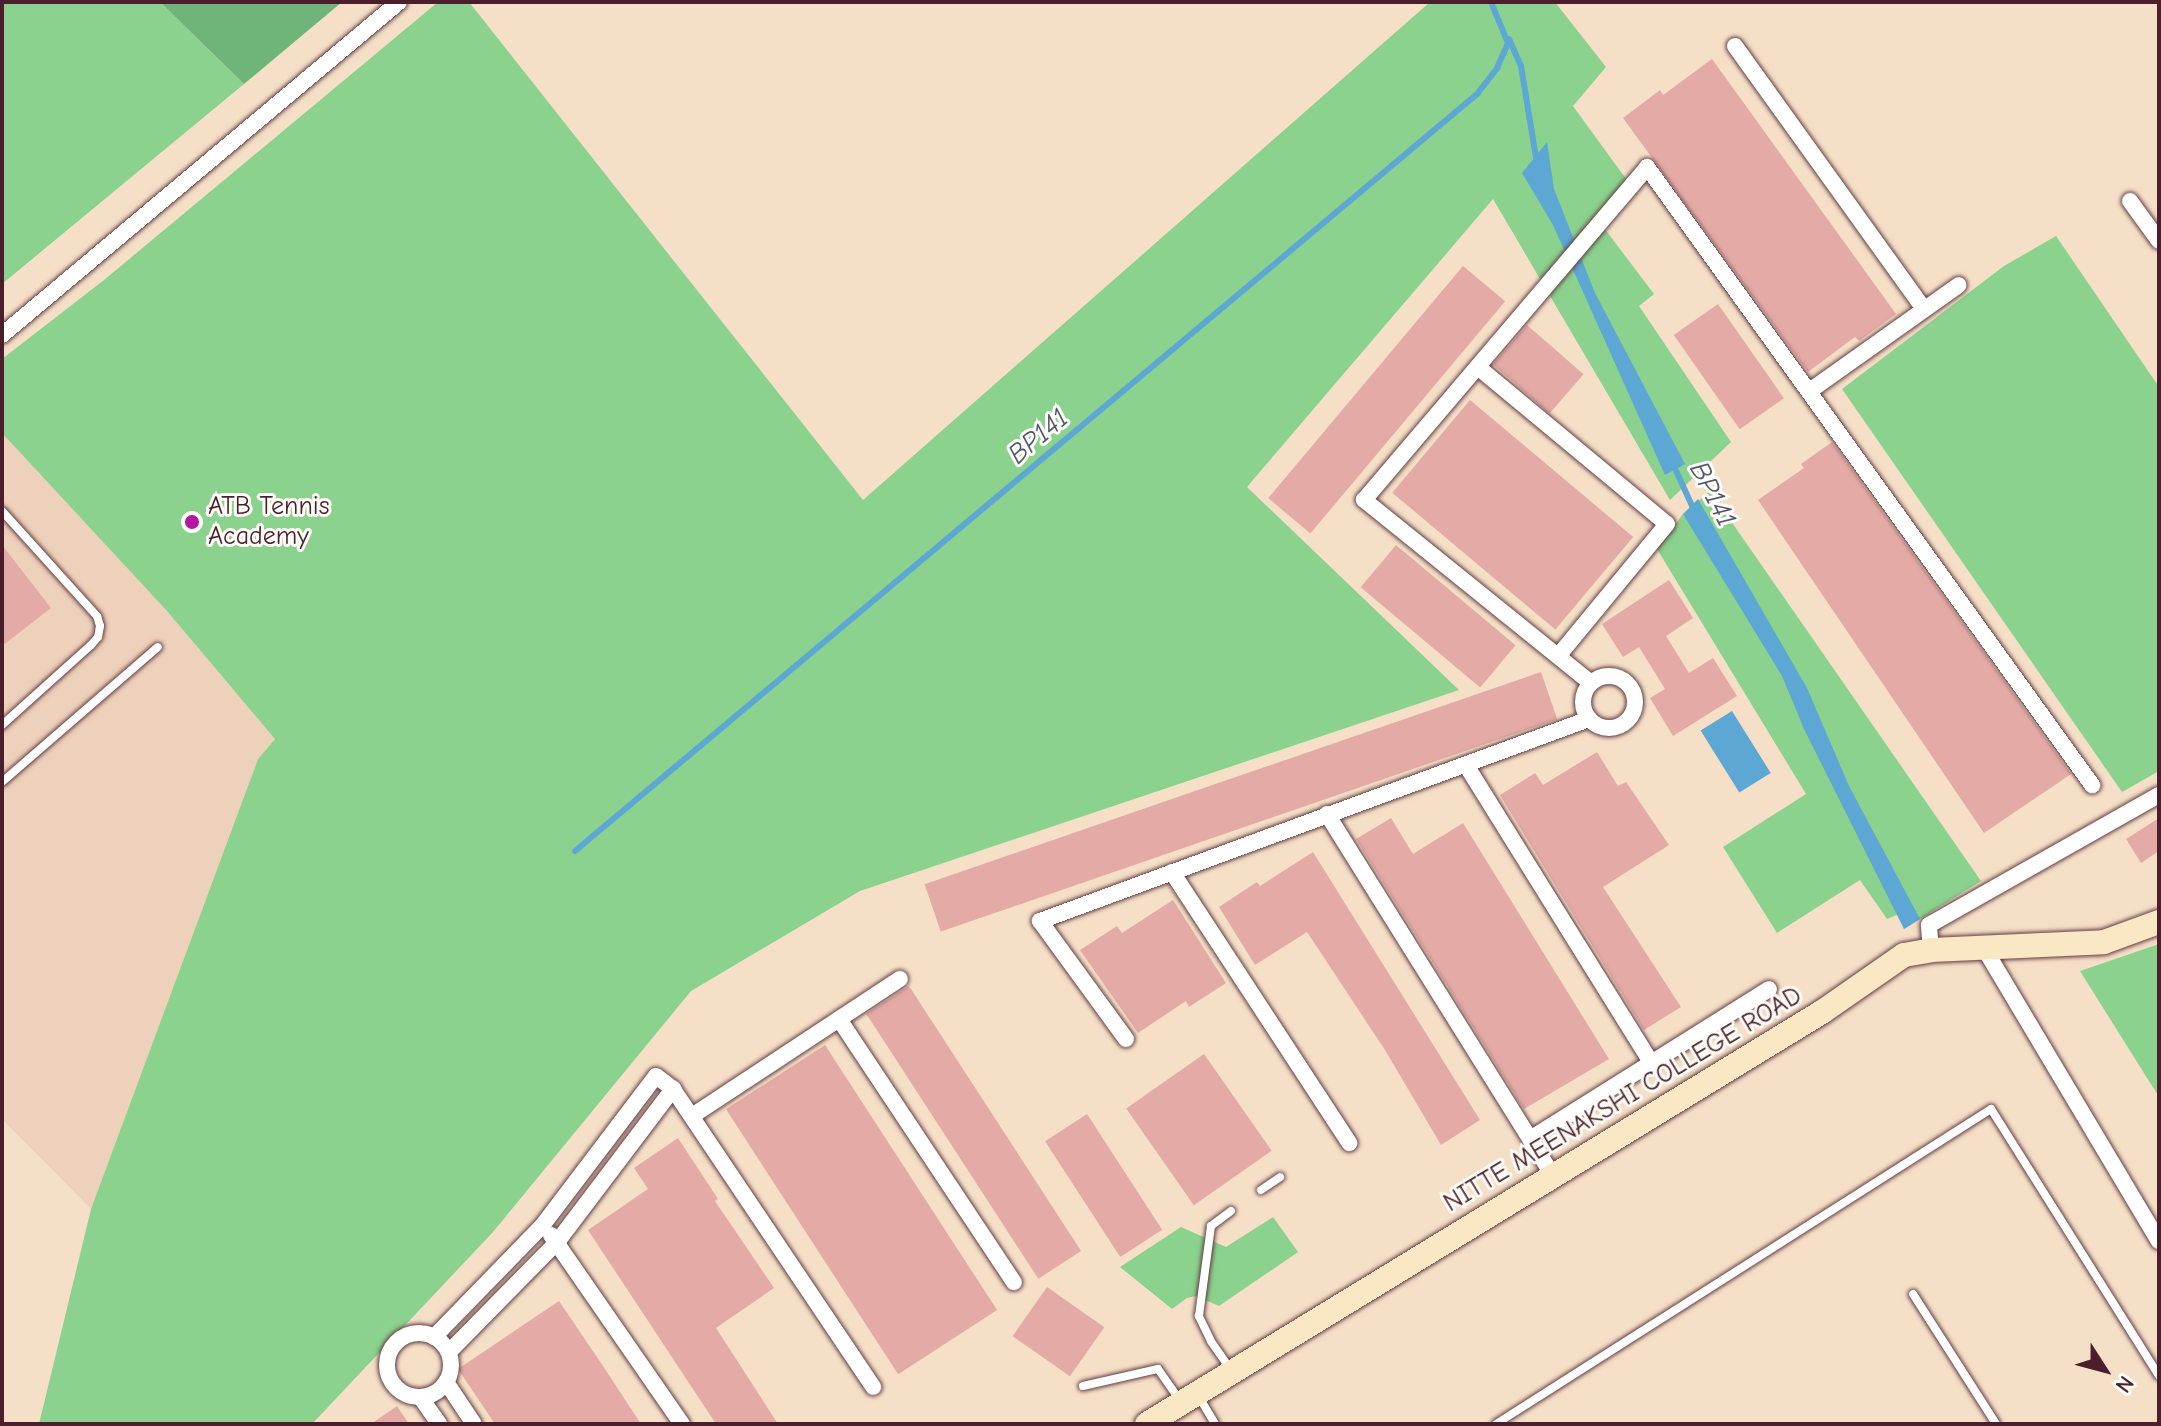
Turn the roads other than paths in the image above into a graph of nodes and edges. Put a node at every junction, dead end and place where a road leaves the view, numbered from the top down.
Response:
1 (399, 2) edge
2 (1735, 46) dead end
3 (2130, 201) dead end
4 (2159, 241) edge
5 (1959, 285) dead end
6 (1924, 309) junction
7 (2, 335) edge
8 (1479, 368) junction
9 (1811, 390) junction
10 (2, 511) edge
11 (158, 647) dead end
12 (1559, 655) junction
13 (1591, 683) junction
14 (1589, 719) junction
15 (2, 725) edge
16 (1466, 765) junction
17 (2, 782) edge
18 (2092, 785) dead end
19 (2159, 795) edge
20 (1327, 814) junction
21 (1172, 872) junction
22 (2159, 922) edge
23 (1984, 948) junction
24 (1931, 950) junction
25 (900, 979) dead end
26 (1769, 989) dead end
27 (839, 1019) junction
28 (1126, 1039) dead end
29 (1651, 1062) junction
30 (673, 1089) junction
31 (692, 1116) junction
32 (1530, 1139) junction
33 (1349, 1143) dead end
34 (1553, 1176) junction
35 (1280, 1177) dead end
36 (1261, 1190) dead end
37 (1231, 1211) dead end
38 (542, 1226) junction
39 (558, 1241) junction
40 (2159, 1241) edge
41 (1014, 1282) dead end
42 (1913, 1294) dead end
43 (434, 1337) junction
44 (449, 1352) junction
45 (1232, 1371) junction
46 (2159, 1376) edge
47 (446, 1382) junction
48 (1083, 1386) dead end
49 (873, 1387) dead end
50 (421, 1398) junction
51 (1188, 1398) junction
52 (439, 1424) edge
53 (474, 1424) edge
54 (682, 1424) edge
55 (1147, 1424) edge
56 (1215, 1424) edge
57 (1496, 1424) edge
58 (1996, 1424) edge

1 - 7 street
2 - 6 street
3 - 4 street
5 - 6 street
6 - 9 street
8 - 9 street
8 - 12 street
8 - 12 street
9 - 18 street
10 - 15 lane
11 - 17 lane
12 - 13 street
13 - 14 street
13 - 14 street
14 - 16 street
16 - 20 street
16 - 29 street
19 - 24 street
20 - 21 street
20 - 32 street
21 - 28 street
21 - 33 street
22 - 23 street, NITTE MEENAKSHI COLLEGE ROAD
23 - 24 street, NITTE MEENAKSHI COLLEGE ROAD
23 - 40 street
24 - 34 street, NITTE MEENAKSHI COLLEGE ROAD
25 - 27 street
26 - 29 street
27 - 31 street
27 - 41 street
29 - 32 street
30 - 31 street
30 - 38 street
30 - 39 street
31 - 49 street
32 - 34 street
34 - 45 street, NITTE MEENAKSHI COLLEGE ROAD
35 - 36 lane
37 - 45 lane
38 - 39 street
38 - 43 street
39 - 44 street
39 - 54 street
42 - 58 lane
43 - 44 street
43 - 50 street
44 - 47 street
45 - 51 street, NITTE MEENAKSHI COLLEGE ROAD
46 - 57 lane
47 - 50 street
47 - 53 street
48 - 51 lane
50 - 52 street
51 - 55 street, NITTE MEENAKSHI COLLEGE ROAD
51 - 56 lane

